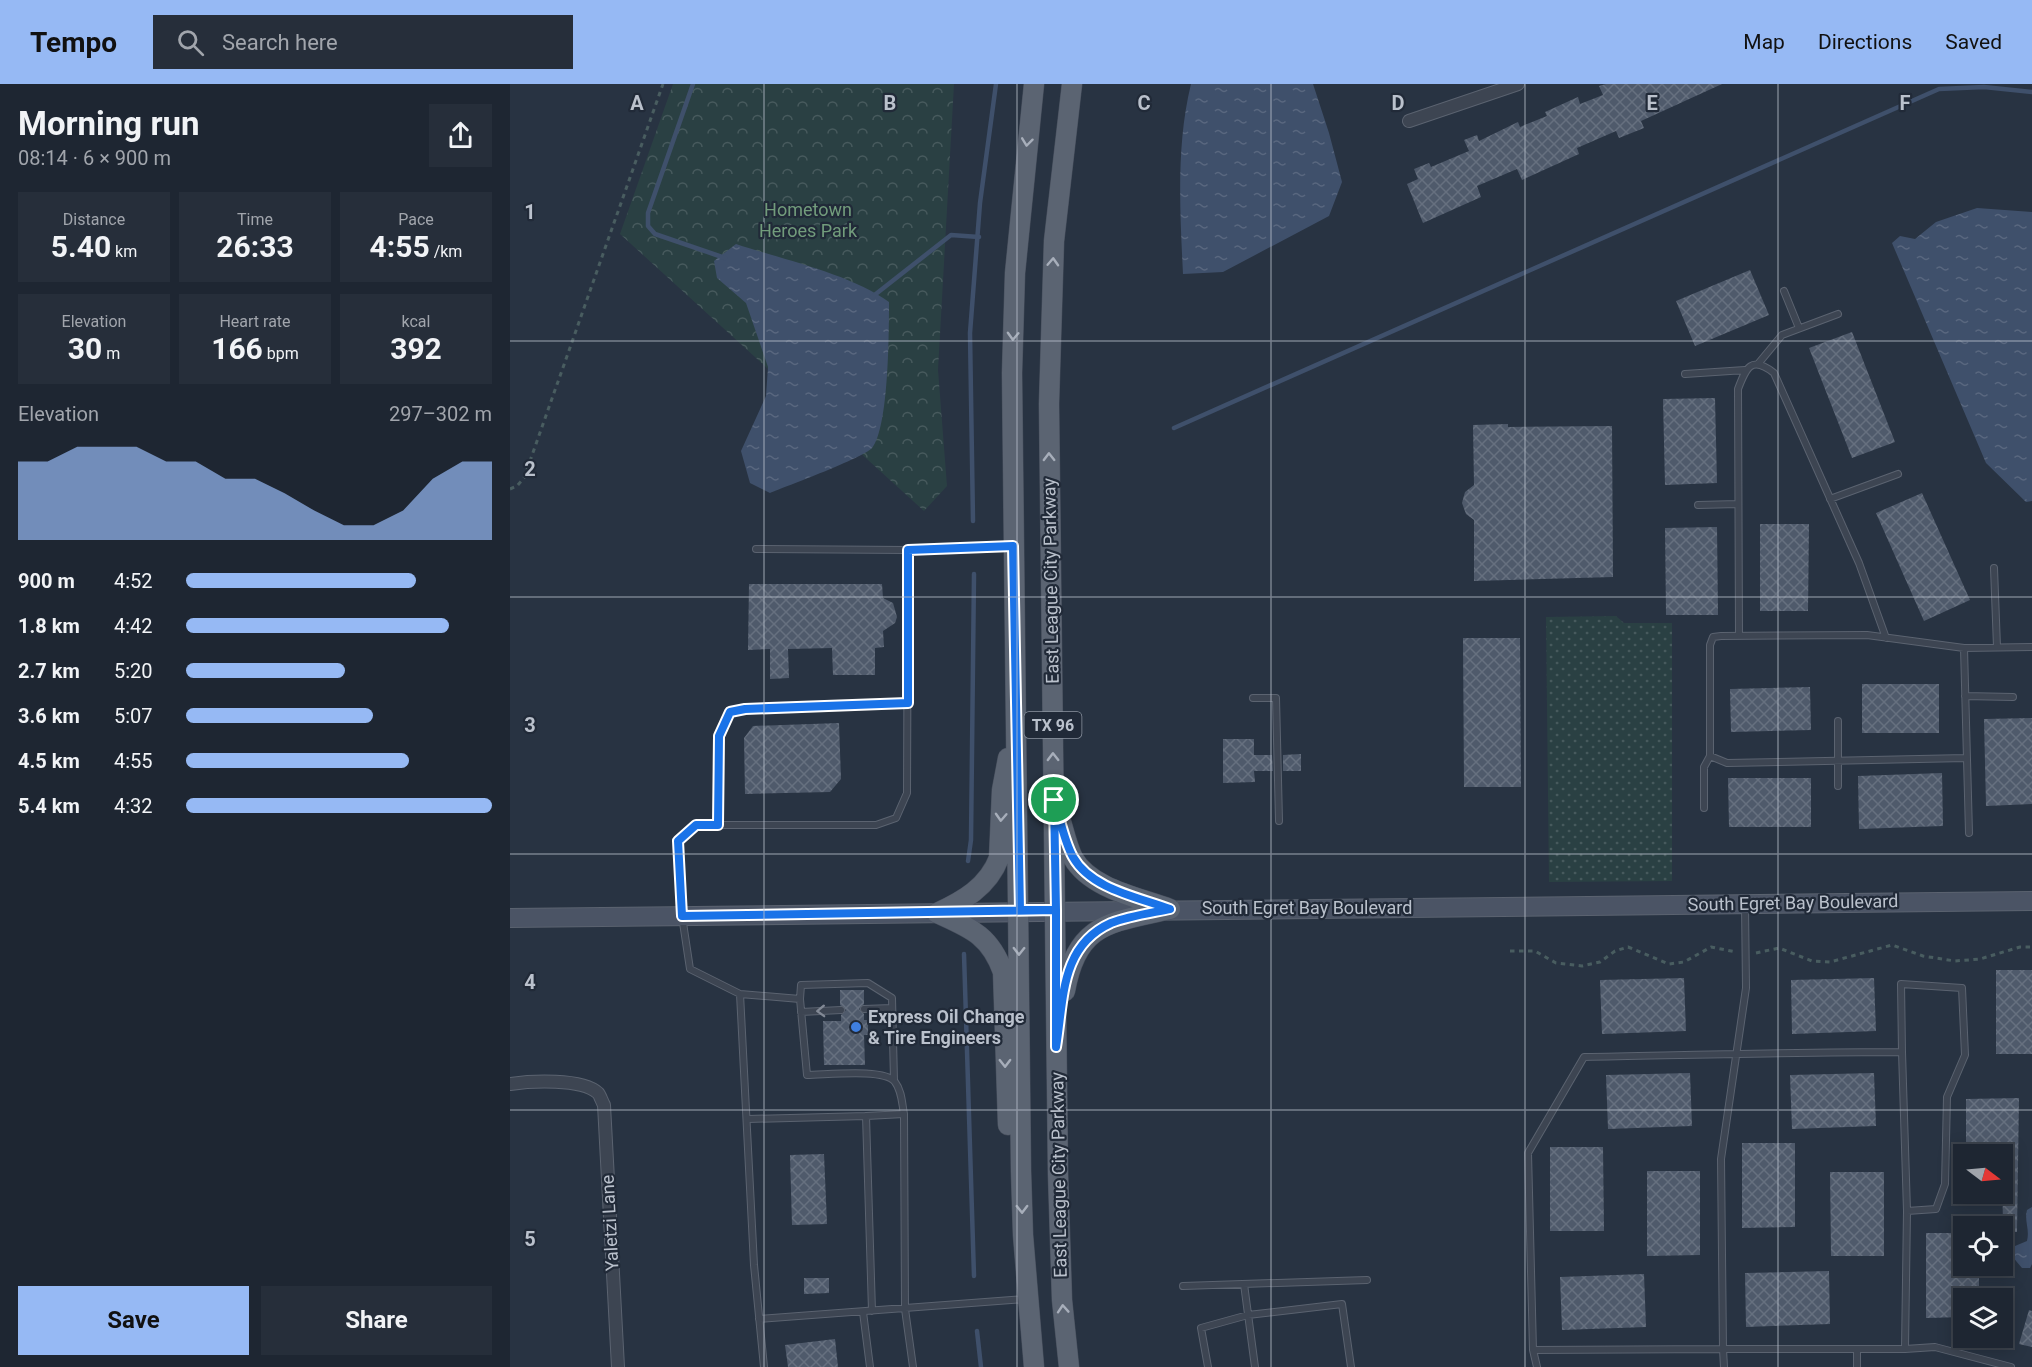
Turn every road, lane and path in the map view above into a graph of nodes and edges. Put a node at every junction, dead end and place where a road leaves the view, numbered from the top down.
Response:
1 (663, 84) edge
2 (1034, 84) edge
3 (1072, 84) edge
4 (1518, 84) edge
5 (1409, 121) dead end
6 (1784, 291) dead end
7 (1838, 314) dead end
8 (1799, 328) junction
9 (1758, 364) junction
10 (1745, 370) junction
11 (1685, 374) dead end
12 (1898, 474) dead end
13 (510, 489) edge
14 (1830, 499) junction
15 (1738, 504) junction
16 (1698, 506) dead end
17 (1013, 546) junction
18 (756, 549) dead end
19 (908, 550) junction
20 (1994, 568) dead end
21 (1739, 636) junction
22 (1886, 638) junction
23 (1997, 647) junction
24 (2032, 647) edge
25 (1964, 648) junction
26 (1965, 696) junction
27 (2013, 697) dead end
28 (1253, 698) dead end
29 (908, 703) junction
30 (1015, 718) junction
31 (1838, 721) dead end
32 (1710, 756) junction
33 (1966, 758) junction
34 (1838, 761) junction
35 (1838, 786) dead end
36 (1054, 800) junction
37 (1704, 808) dead end
38 (1279, 821) dead end
39 (718, 825) junction
40 (1969, 833) dead end
41 (2032, 901) edge
42 (1745, 904) junction
43 (1170, 909) junction
44 (1020, 910) junction
45 (1056, 910) junction
46 (937, 913) junction
47 (682, 916) junction
48 (510, 918) edge
49 (2032, 947) edge
50 (1510, 951) dead end
51 (1736, 952) dead end
52 (1754, 953) dead end
53 (740, 994) junction
54 (800, 999) junction
55 (892, 1008) junction
56 (864, 1009) dead end
57 (841, 1010) dead end
58 (801, 1012) junction
59 (1056, 1047) junction
60 (1902, 1052) junction
61 (1735, 1054) junction
62 (894, 1080) junction
63 (510, 1083) edge
64 (904, 1114) junction
65 (866, 1116) junction
66 (748, 1119) junction
67 (1021, 1171) junction
68 (1907, 1211) junction
69 (1367, 1280) dead end
70 (1244, 1284) junction
71 (1183, 1286) dead end
72 (1027, 1299) junction
73 (905, 1309) junction
74 (872, 1311) junction
75 (863, 1312) junction
76 (1248, 1315) junction
77 (759, 1319) junction
78 (1905, 1348) junction
79 (1723, 1349) junction
80 (1857, 1349) junction
81 (1533, 1350) junction
82 (618, 1367) edge
83 (764, 1367) edge
84 (870, 1367) edge
85 (913, 1367) edge
86 (1034, 1367) edge
87 (1069, 1367) edge
88 (1208, 1367) edge
89 (1255, 1367) edge
90 (1351, 1367) edge
91 (1537, 1367) edge
92 (1724, 1367) edge
93 (1857, 1367) edge
94 (2011, 1367) edge

1 - 13 path
2 -> 17 main road, East League City Parkway / TX 96
36 -> 3 main road, East League City Parkway / TX 96
4 - 5 street
6 - 8 lane
7 - 8 lane
8 - 9 lane
9 - 10 lane
9 - 14 lane
10 - 11 lane
10 - 15 lane
12 - 14 lane
14 - 22 lane
15 - 16 lane
15 - 21 lane
17 - 19 lane
17 - 30 main road, East League City Parkway / TX 96
18 - 19 lane
19 - 29 lane
20 - 23 lane
21 - 22 lane
21 - 32 lane
22 - 25 lane
23 - 24 lane
23 - 25 lane
25 - 26 lane
26 - 27 lane
26 - 33 lane
28 - 38 lane
29 - 39 lane
29 - 39 lane
30 - 44 main road, East League City Parkway / TX 96
30 -> 46 main road
31 - 34 lane
32 - 34 lane
32 - 37 lane
33 - 34 lane
33 - 40 lane
34 - 35 lane
36 - 43 main road
36 - 45 main road, East League City Parkway / TX 96
39 - 47 lane
41 - 42 main road, South Egret Bay Boulevard
42 - 43 main road, South Egret Bay Boulevard
42 - 61 lane
43 - 45 main road, South Egret Bay Boulevard
43 - 59 main road
44 - 45 main road, South Egret Bay Boulevard
44 - 46 main road, South Egret Bay Boulevard
44 -> 67 main road, East League City Parkway / TX 96
45 - 59 main road, East League City Parkway / TX 96
46 - 47 main road, South Egret Bay Boulevard
46 -> 67 main road
47 - 48 main road, South Egret Bay Boulevard
47 - 53 lane
49 - 52 path
50 - 51 path
53 - 54 lane
53 - 66 lane
54 - 55 lane
54 - 58 lane
55 - 56 lane
55 - 62 lane
57 -> 58 lane
58 - 62 lane
87 -> 59 main road, East League City Parkway / TX 96
60 - 61 lane
60 - 68 lane
60 - 68 lane
61 - 79 lane
61 - 81 lane
62 - 64 lane
63 - 82 street, Yaletzi Lane
64 - 65 lane
64 - 73 lane
65 - 66 lane
65 - 74 lane
66 - 77 lane
67 -> 72 main road, East League City Parkway / TX 96
68 - 78 lane
69 - 70 lane
70 - 71 lane
70 - 76 lane
72 - 73 lane
72 - 86 main road, East League City Parkway / TX 96
73 - 74 lane
73 - 85 lane
74 - 75 lane
75 - 77 lane
75 - 84 lane
76 - 88 lane
76 - 89 lane
76 - 90 lane
77 - 83 lane
78 - 80 lane
78 - 94 lane
79 - 80 lane
79 - 81 lane
79 - 92 lane
80 - 93 lane
81 - 91 lane

